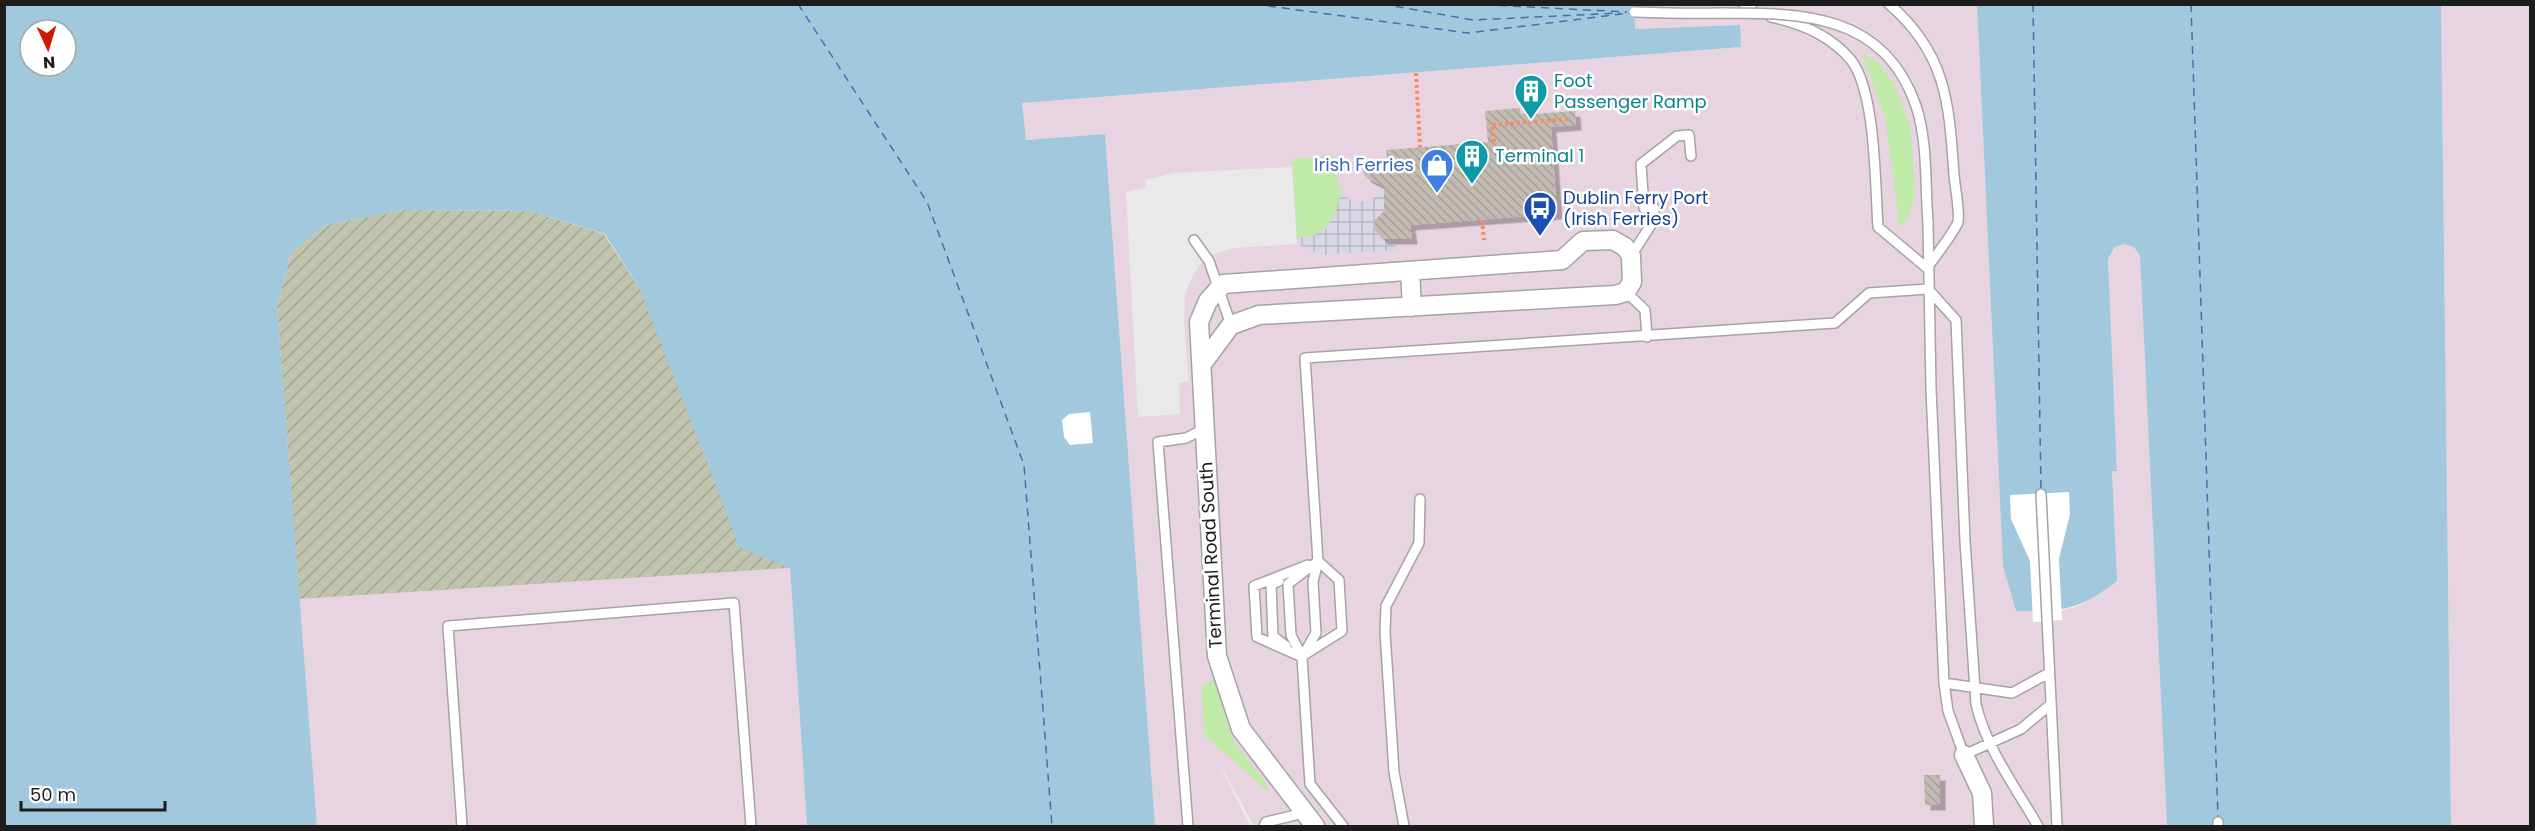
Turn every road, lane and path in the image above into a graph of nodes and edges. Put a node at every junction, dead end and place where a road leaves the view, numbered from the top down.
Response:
1 (1752, 4) edge
2 (1889, 4) edge
3 (1742, 11) junction
4 (1416, 73) dead end
5 (1568, 119) dead end
6 (1494, 142) dead end
7 (1420, 147) dead end
8 (1691, 156) dead end
9 (1482, 220) dead end
10 (1194, 240) dead end
11 (1484, 240) dead end
12 (1631, 256) junction
13 (1927, 268) junction
14 (1410, 271) junction
15 (1218, 289) junction
16 (1928, 289) junction
17 (1626, 292) junction
18 (1412, 307) junction
19 (1231, 325) junction
20 (1647, 337) junction
21 (1202, 364) junction
22 (1204, 429) junction
23 (2041, 494) dead end
24 (1420, 499) dead end
25 (1318, 561) junction
26 (1302, 657) junction
27 (2049, 673) junction
28 (1944, 683) junction
29 (1974, 687) junction
30 (2051, 704) junction
31 (1991, 744) junction
32 (1964, 755) junction
33 (1309, 820) edge
34 (1403, 822) edge
35 (462, 826) edge
36 (751, 826) edge
37 (1188, 826) edge
38 (1264, 826) edge
39 (1343, 826) edge
40 (1984, 826) edge
41 (2038, 826) edge
42 (2056, 826) edge

1 - 3 lane
2 - 13 lane
3 - 13 lane
3 - 13 lane, bridge
4 - 7 path
5 - 6 path
8 - 12 lane
9 - 11 path
10 - 15 lane
12 - 14 street
12 - 17 street
13 - 16 lane
14 - 15 street
14 - 18 street
15 - 19 lane
15 - 21 street, Terminal Road South
16 - 20 lane
16 - 28 lane
16 - 29 lane
17 - 18 street
17 - 20 lane
18 - 19 street
19 - 21 street
20 - 25 lane
21 - 22 street, Terminal Road South
22 - 33 street, Terminal Road South
22 - 37 lane
23 - 27 lane
24 - 34 lane
25 - 26 lane
25 - 26 lane
25 - 26 lane
25 - 26 lane
25 - 26 lane
26 - 39 lane
27 - 29 lane
27 - 30 lane
28 - 29 lane
28 - 32 lane
29 - 31 lane
30 - 31 lane
30 - 42 lane
31 - 32 lane
31 - 41 lane
32 - 40 street
33 - 38 lane
35 - 36 lane

